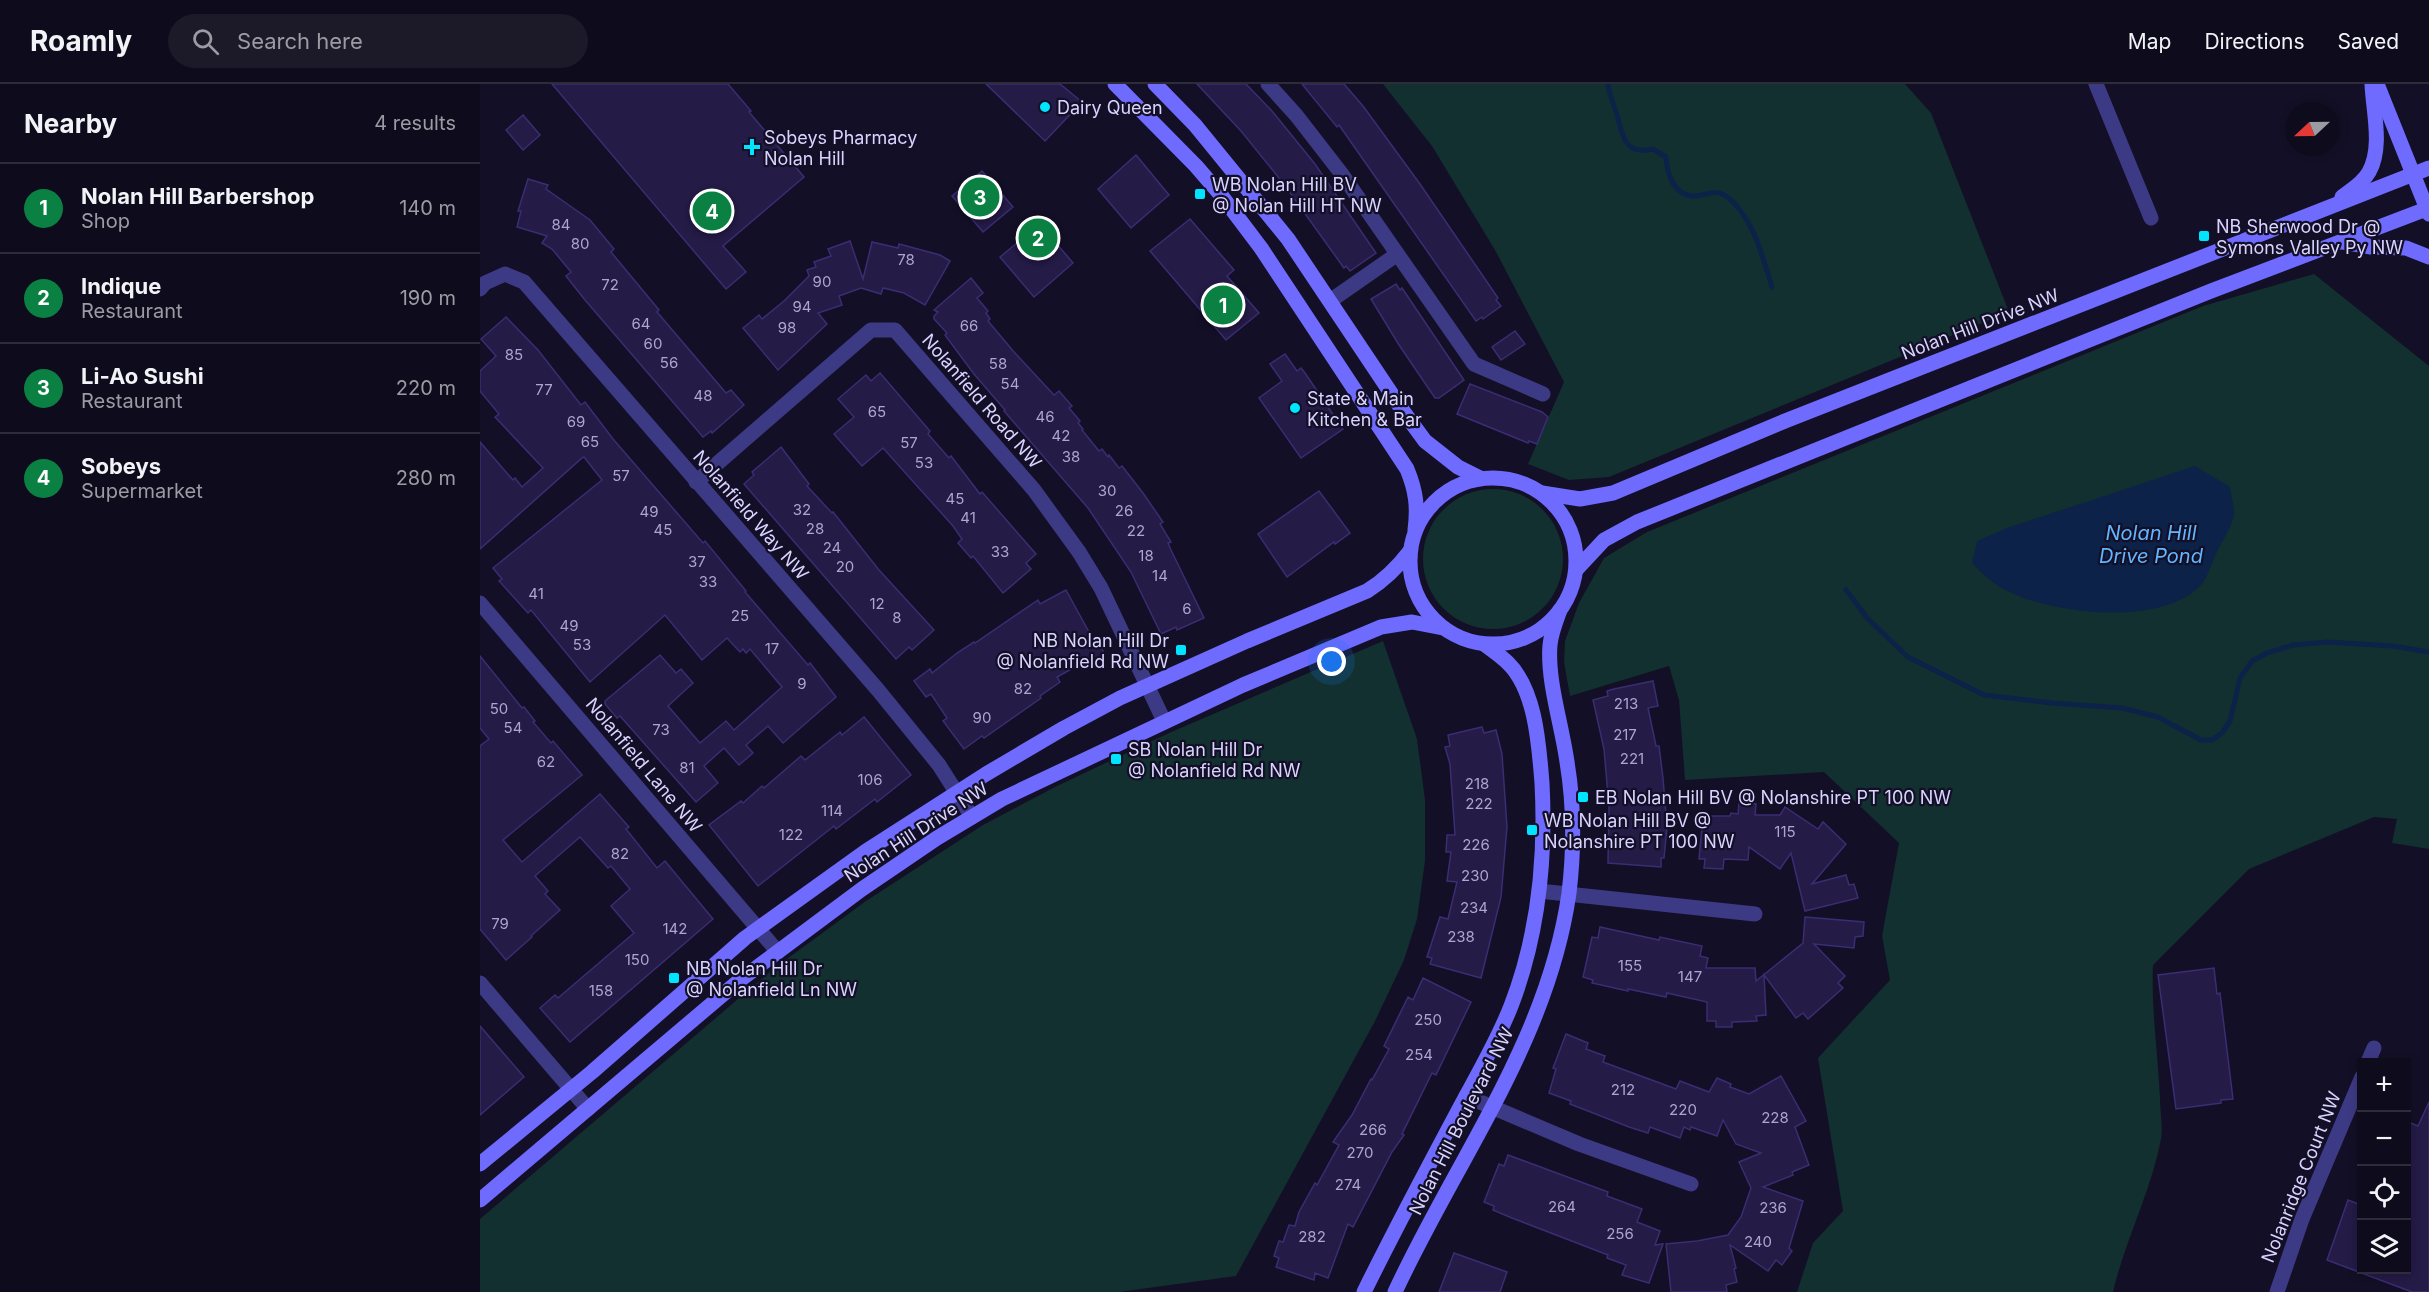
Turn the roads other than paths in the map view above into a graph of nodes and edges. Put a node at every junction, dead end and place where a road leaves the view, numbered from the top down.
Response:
1 (1114, 84) edge
2 (1155, 84) edge
3 (1268, 84) edge
4 (2096, 84) edge
5 (2372, 84) edge
6 (2376, 84) edge
7 (2429, 168) edge
8 (2413, 175) junction
9 (2330, 207) junction
10 (2428, 210) edge
11 (2151, 218) dead end
12 (2343, 242) junction
13 (1396, 255) junction
14 (2429, 257) edge
15 (480, 289) edge
16 (1330, 301) junction
17 (1543, 394) dead end
18 (1480, 478) junction
19 (696, 482) junction
20 (1542, 494) junction
21 (1415, 530) junction
22 (1410, 551) junction
23 (1576, 570) junction
24 (480, 603) edge
25 (1560, 610) junction
26 (1443, 628) junction
27 (1484, 644) junction
28 (1148, 686) junction
29 (1164, 721) junction
30 (957, 793) junction
31 (972, 817) junction
32 (1539, 891) junction
33 (1569, 894) junction
34 (1755, 914) dead end
35 (758, 928) junction
36 (778, 952) junction
37 (480, 983) edge
38 (2374, 1048) dead end
39 (2370, 1058) edge
40 (2357, 1087) edge
41 (571, 1089) junction
42 (1466, 1096) junction
43 (1493, 1108) junction
44 (588, 1109) junction
45 (480, 1164) edge
46 (1691, 1184) dead end
47 (480, 1200) edge
48 (1364, 1292) edge
49 (1395, 1292) edge
50 (2277, 1292) edge

1 - 21 street
2 - 16 street
3 - 13 street
4 - 11 street
5 - 9 street
6 - 8 street
7 - 8 street, Nolan Hill Drive NW
8 - 9 street, Nolan Hill Drive NW
8 - 10 street
9 - 20 street, Nolan Hill Drive NW
10 - 12 street
12 - 14 street
12 - 23 street
13 - 16 street
13 - 17 street
15 - 19 street, Nolanfield Way NW
16 - 18 street
18 - 20 street
18 - 21 street
19 - 28 street, Nolanfield Road NW
19 - 30 street, Nolanfield Way NW
20 - 23 street
21 - 22 street
22 - 26 street
22 - 28 street, Nolan Hill Drive NW
23 - 25 street
24 - 35 street, Nolanfield Lane NW
25 - 27 street
25 - 33 street, Nolan Hill Boulevard NW
26 - 27 street
26 - 29 street, Nolan Hill Drive NW
27 - 32 street, Nolan Hill Boulevard NW
28 - 29 street, Nolanfield Road NW
28 - 30 street, Nolan Hill Drive NW
29 - 31 street, Nolan Hill Drive NW
30 - 31 street, Nolanfield Way NW
30 - 35 street, Nolan Hill Drive NW
31 - 36 street, Nolan Hill Drive NW
32 - 33 street
32 - 42 street, Nolan Hill Boulevard NW
33 - 34 street
33 - 43 street, Nolan Hill Boulevard NW
35 - 36 street, Nolanfield Lane NW
35 - 41 street, Nolan Hill Drive NW
36 - 44 street, Nolan Hill Drive NW
37 - 41 street
38 - 39 street
40 - 50 street, Nolanridge Court NW
41 - 44 street
41 - 45 street, Nolan Hill Drive NW
42 - 43 street
42 - 48 street, Nolan Hill Boulevard NW
43 - 46 street
43 - 49 street, Nolan Hill Boulevard NW
44 - 47 street, Nolan Hill Drive NW

